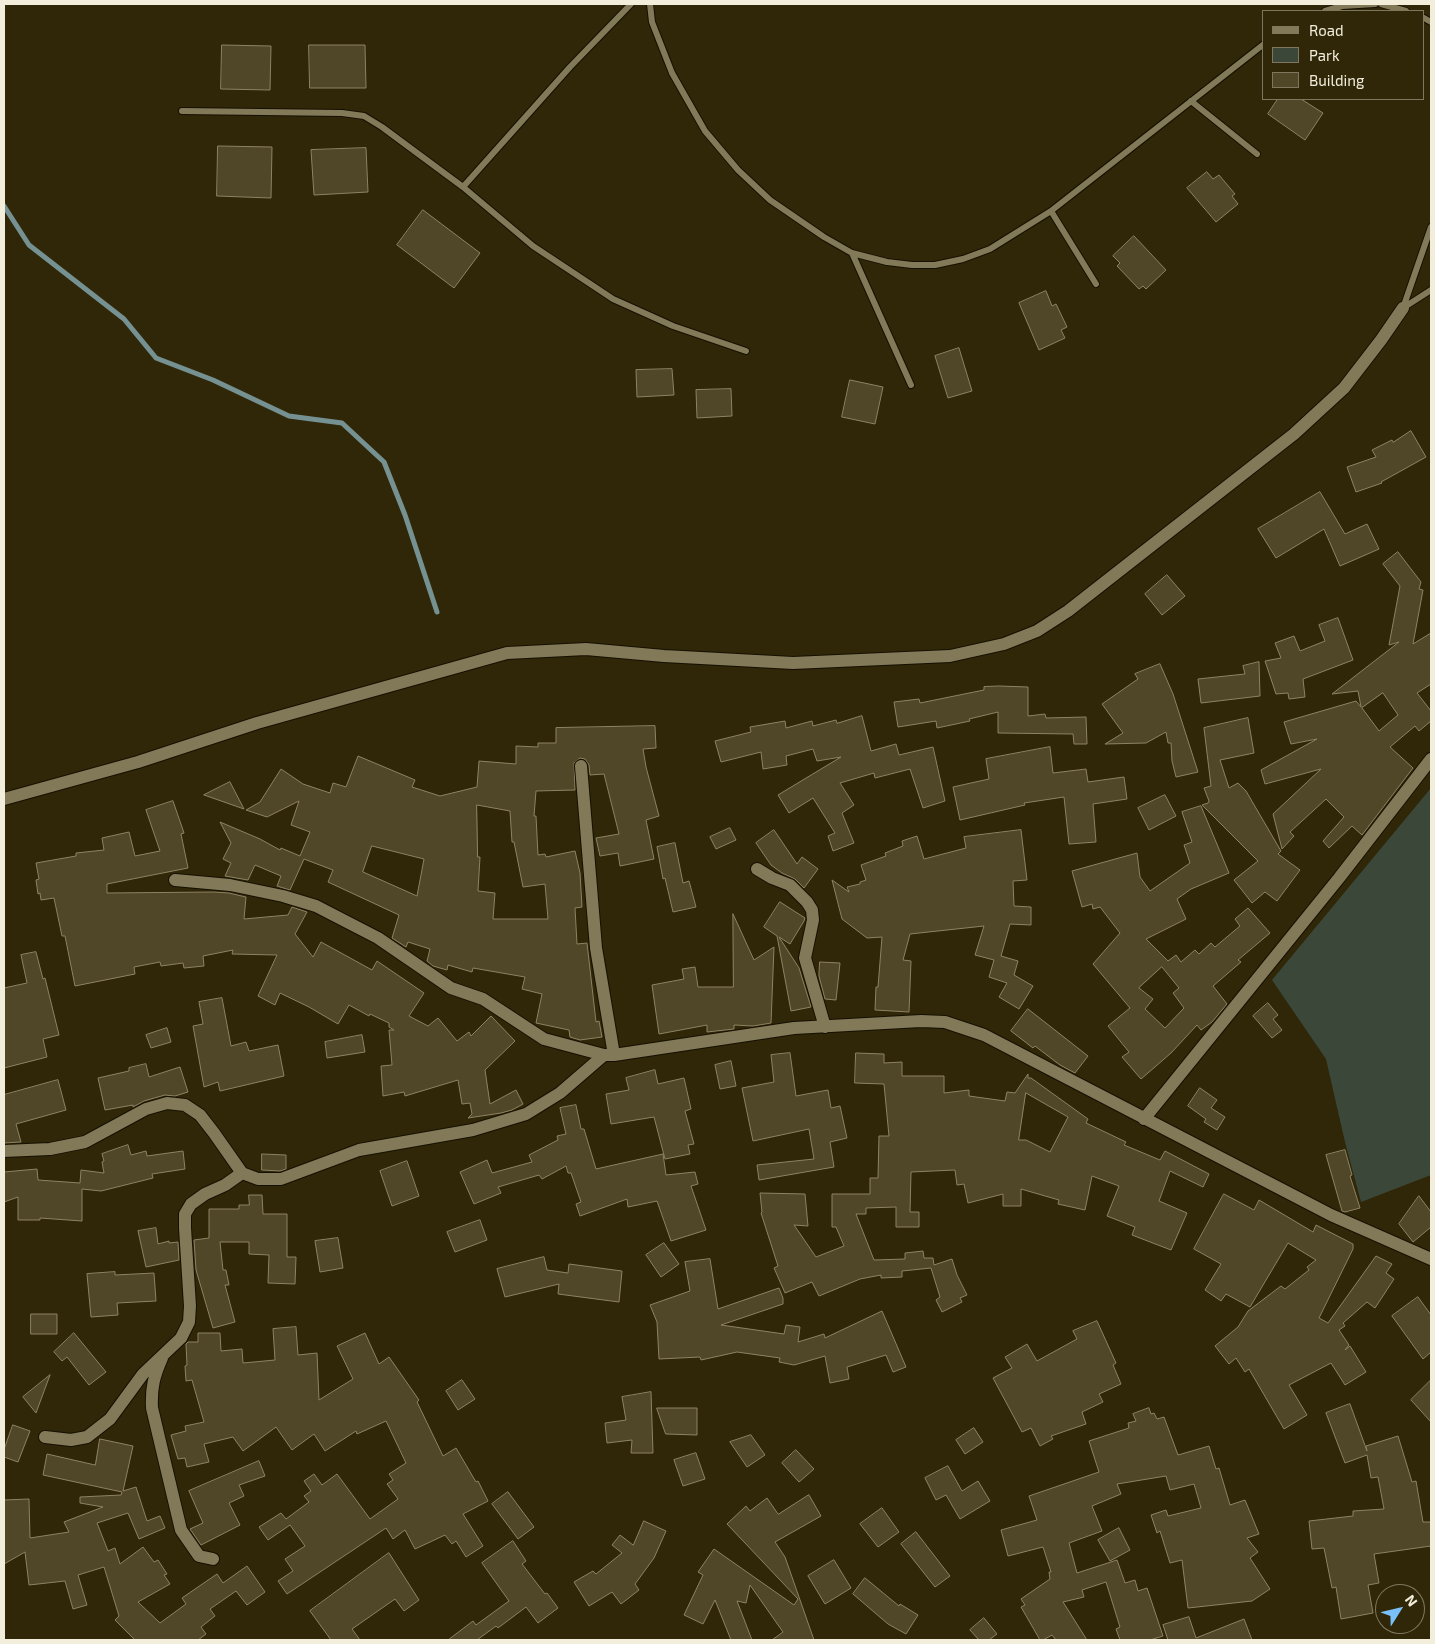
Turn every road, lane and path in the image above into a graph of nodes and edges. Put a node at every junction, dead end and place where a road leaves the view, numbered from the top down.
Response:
1 (631, 4) edge
2 (650, 4) edge
3 (1376, 4) edge
4 (1381, 4) edge
5 (1328, 10) edge
6 (1402, 10) edge
7 (1262, 46) edge
8 (1191, 101) junction
9 (182, 111) dead end
10 (1257, 154) dead end
11 (463, 187) junction
12 (1051, 211) junction
13 (1431, 227) edge
14 (852, 253) junction
15 (1096, 284) dead end
16 (1431, 290) edge
17 (1402, 308) junction
18 (746, 351) dead end
19 (911, 385) dead end
20 (1431, 759) edge
21 (581, 766) dead end
22 (4, 799) edge
23 (757, 869) dead end
24 (175, 880) dead end
25 (825, 1027) junction
26 (609, 1055) junction
27 (1144, 1118) junction
28 (4, 1152) edge
29 (242, 1173) junction
30 (1431, 1259) edge
31 (163, 1353) junction
32 (45, 1437) dead end
33 (213, 1559) dead end

1 - 11 lane
2 - 14 lane
3 - 5 lane
4 - 6 lane
7 - 8 lane
8 - 10 lane
8 - 12 lane
9 - 11 lane
11 - 18 lane
12 - 14 lane
12 - 15 lane
13 - 17 lane
14 - 19 lane
16 - 17 lane
17 - 22 street
20 - 27 street
21 - 26 street
23 - 25 street
24 - 26 street
25 - 26 street
25 - 27 street
26 - 29 street
27 - 30 street
28 - 29 street
29 - 31 street
31 - 32 street
31 - 33 street

